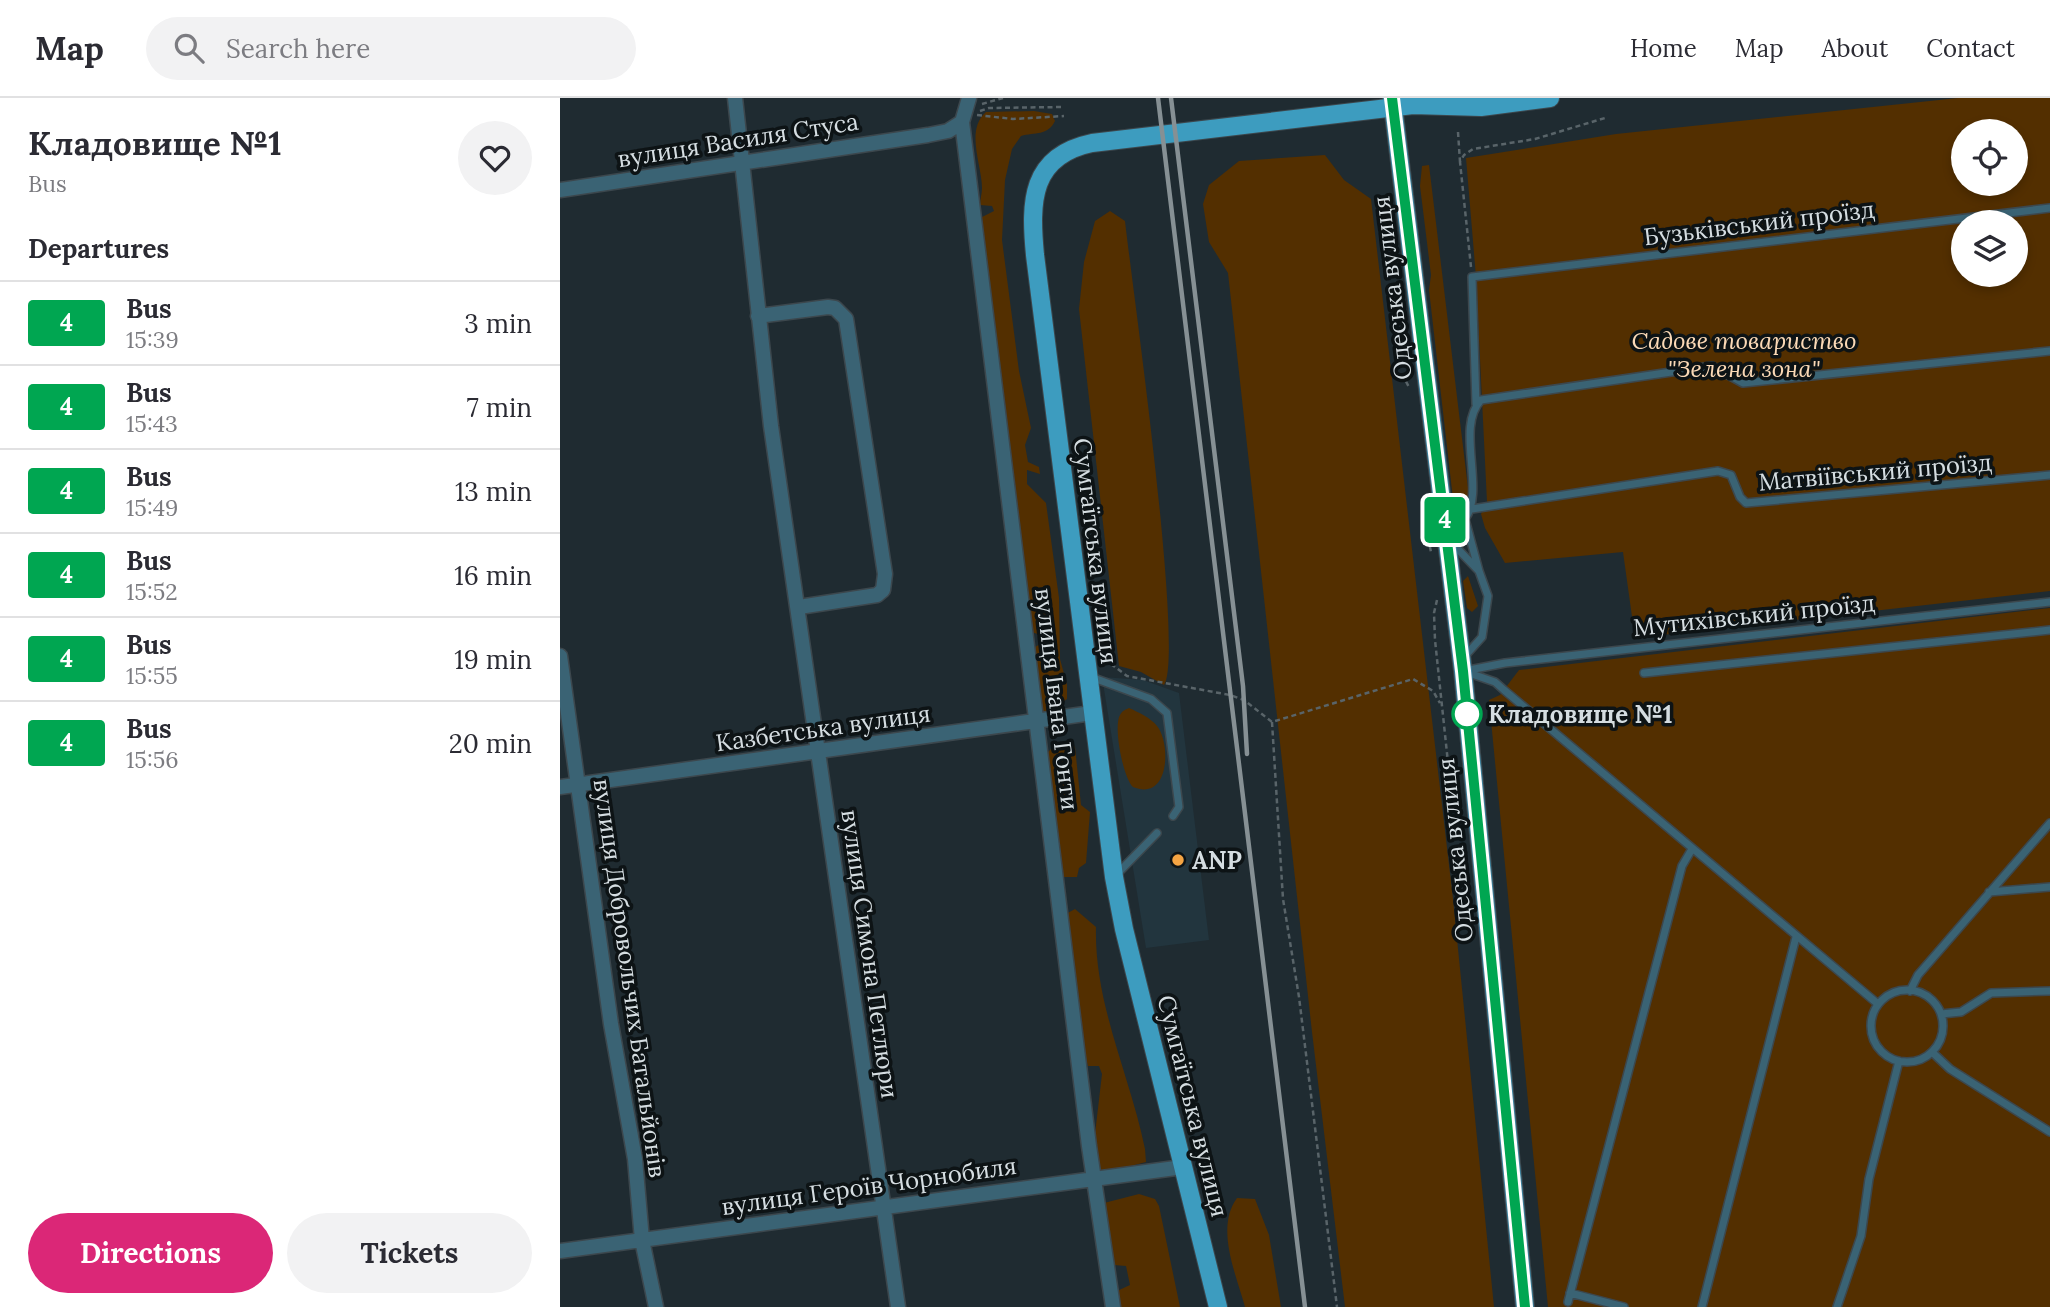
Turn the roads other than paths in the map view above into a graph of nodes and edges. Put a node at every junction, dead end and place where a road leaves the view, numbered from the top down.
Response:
1 (734, 98) edge
2 (1433, 98) edge
3 (1550, 98) edge
4 (1392, 103) edge
5 (1413, 104) junction
6 (968, 111) edge
7 (743, 162) junction
8 (560, 190) edge
9 (2050, 208) edge
10 (758, 316) junction
11 (2050, 351) edge
12 (1478, 402) junction
13 (2050, 475) edge
14 (1472, 509) junction
15 (1447, 537) junction
16 (1479, 571) junction
17 (2050, 602) edge
18 (799, 607) junction
19 (2050, 630) edge
20 (560, 656) edge
21 (1463, 665) junction
22 (1644, 673) dead end
23 (1087, 675) junction
24 (1092, 713) junction
25 (1036, 722) junction
26 (818, 752) junction
27 (579, 785) junction
28 (560, 787) edge
29 (1173, 816) dead end
30 (2050, 823) edge
31 (1157, 833) dead end
32 (1692, 849) junction
33 (1114, 877) junction
34 (2050, 887) edge
35 (1989, 892) junction
36 (1796, 937) junction
37 (1910, 990) junction
38 (2050, 991) edge
39 (1878, 1004) junction
40 (1941, 1014) junction
41 (1932, 1052) junction
42 (1899, 1061) junction
43 (2050, 1132) edge
44 (1183, 1167) junction
45 (1094, 1180) junction
46 (884, 1208) junction
47 (642, 1240) junction
48 (560, 1251) edge
49 (1570, 1293) junction
50 (1568, 1302) dead end
51 (656, 1307) edge
52 (898, 1307) edge
53 (1113, 1307) edge
54 (1217, 1307) edge
55 (1525, 1307) edge
56 (1624, 1307) edge
57 (1702, 1307) edge
58 (1836, 1307) edge

1 - 7 street, вулиця Симона Петлюри
2 - 5 main road, Сумгаїтська вулиця
3 - 5 main road, Сумгаїтська вулиця
4 - 5 main road, Сумгаїтська вулиця
4 - 15 main road, Одеська вулиця
4 - 23 main road, Сумгаїтська вулиця
6 - 7 street, вулиця Василя Стуса
6 - 25 street, вулиця Івана Гонти
7 - 8 street, вулиця Василя Стуса
7 - 10 street, вулиця Симона Петлюри
9 - 12 lane, Бузьківський проїзд
10 - 18 street, вулиця Симона Петлюри
10 - 18 street
11 - 12 lane
12 - 14 lane
13 - 14 lane, Матвіївський проїзд
14 - 16 lane
15 - 16 lane
15 - 21 main road, Одеська вулиця
16 - 21 lane
17 - 21 lane, Мутихівський проїзд
18 - 26 street, вулиця Симона Петлюри
19 - 22 lane
20 - 27 street, вулиця Добровольчих Батальйонів
21 - 32 lane
21 - 55 main road, Одеська вулиця
23 - 24 main road, Сумгаїтська вулиця
23 - 29 lane
24 - 25 street, Казбетська вулиця
24 - 33 main road, Сумгаїтська вулиця
25 - 26 street, Казбетська вулиця
25 - 45 street, вулиця Івана Гонти
26 - 27 street, Казбетська вулиця
26 - 46 street, вулиця Симона Петлюри
27 - 28 street, Казбетська вулиця
27 - 47 street, вулиця Добровольчих Батальйонів
30 - 35 lane
31 - 33 lane
32 - 36 lane
32 - 49 lane
33 - 44 main road, Сумгаїтська вулиця
34 - 35 lane
35 - 37 lane
36 - 39 lane
36 - 57 lane
37 - 39 lane
37 - 40 lane
38 - 40 lane
39 - 42 lane
40 - 41 lane
41 - 42 lane
41 - 43 lane
42 - 58 lane
44 - 45 street, вулиця Героїв Чорнобиля
44 - 54 main road, Сумгаїтська вулиця
45 - 46 street, вулиця Героїв Чорнобиля
45 - 53 street, вулиця Івана Гонти
46 - 47 street, вулиця Героїв Чорнобиля
46 - 52 street, вулиця Симона Петлюри
47 - 48 street, вулиця Героїв Чорнобиля
47 - 51 street, вулиця Добровольчих Батальйонів
49 - 50 lane
49 - 56 lane

